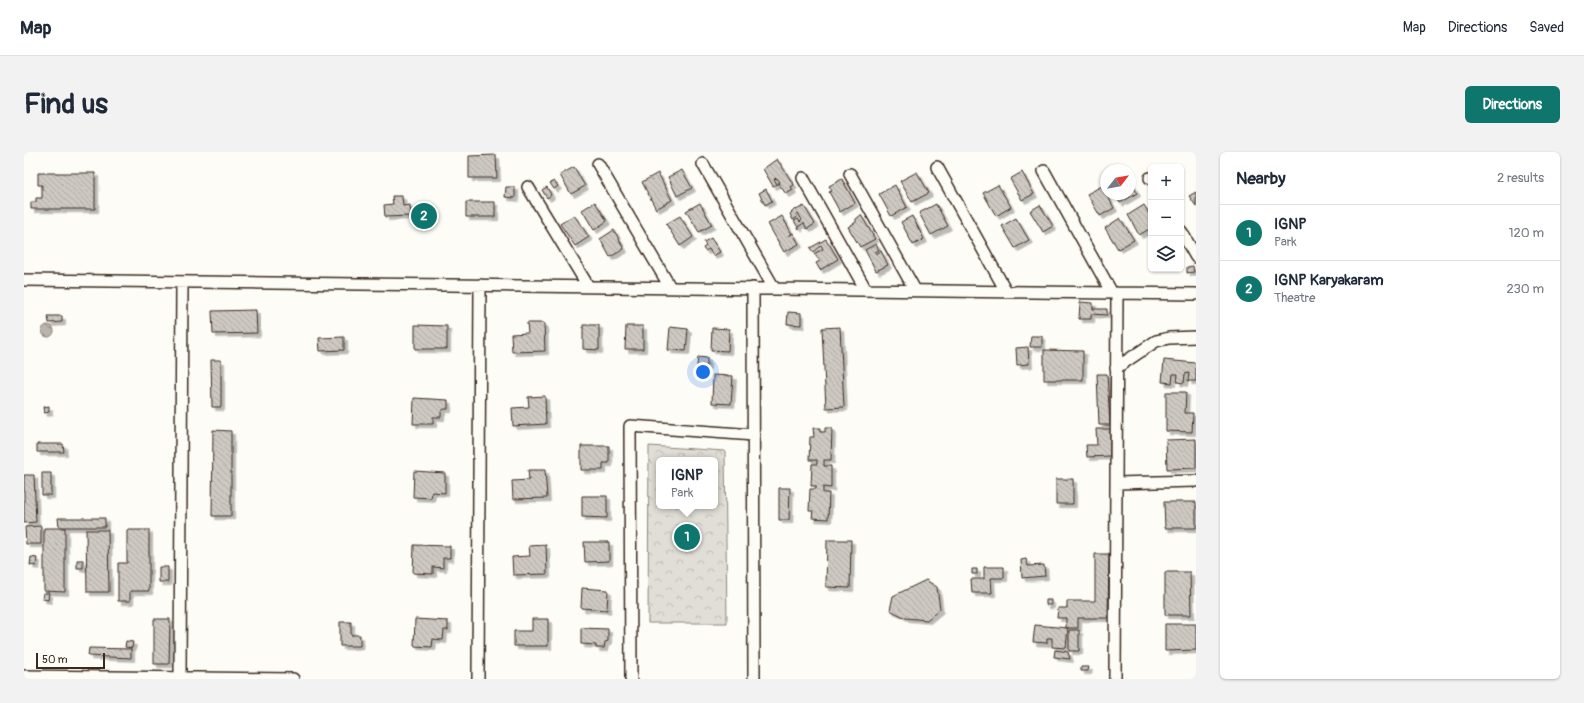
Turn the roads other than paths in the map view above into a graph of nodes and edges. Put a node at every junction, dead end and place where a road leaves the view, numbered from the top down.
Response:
1 (598, 164) dead end
2 (703, 164) dead end
3 (937, 167) dead end
4 (1044, 171) dead end
5 (850, 174) dead end
6 (802, 178) dead end
7 (528, 187) dead end
8 (1184, 236) edge
9 (1196, 257) edge
10 (24, 280) edge
11 (182, 282) junction
12 (480, 285) junction
13 (588, 286) junction
14 (670, 287) junction
15 (753, 288) junction
16 (774, 288) junction
17 (866, 290) junction
18 (915, 290) junction
19 (1006, 292) junction
20 (1115, 293) junction
21 (1196, 294) edge
22 (1196, 337) edge
23 (1116, 368) junction
24 (754, 435) junction
25 (1196, 481) edge
26 (1116, 483) junction
27 (24, 676) edge
28 (180, 677) junction
29 (293, 679) edge
30 (478, 679) edge
31 (632, 679) edge
32 (754, 679) edge
33 (1115, 679) edge

1 - 14 street
2 - 16 street
3 - 19 street
4 - 20 street
5 - 18 street
6 - 17 street
7 - 13 street
8 - 9 street
10 - 11 street
11 - 12 street
11 - 28 street
12 - 13 street
12 - 30 street
13 - 14 street
14 - 15 street
15 - 16 street
15 - 24 street
16 - 17 street
17 - 18 street
18 - 19 street
19 - 20 street
20 - 21 street
20 - 23 street
22 - 23 street
23 - 26 street
24 - 31 street
24 - 32 street
25 - 26 street
26 - 33 street
27 - 28 street
28 - 29 street

